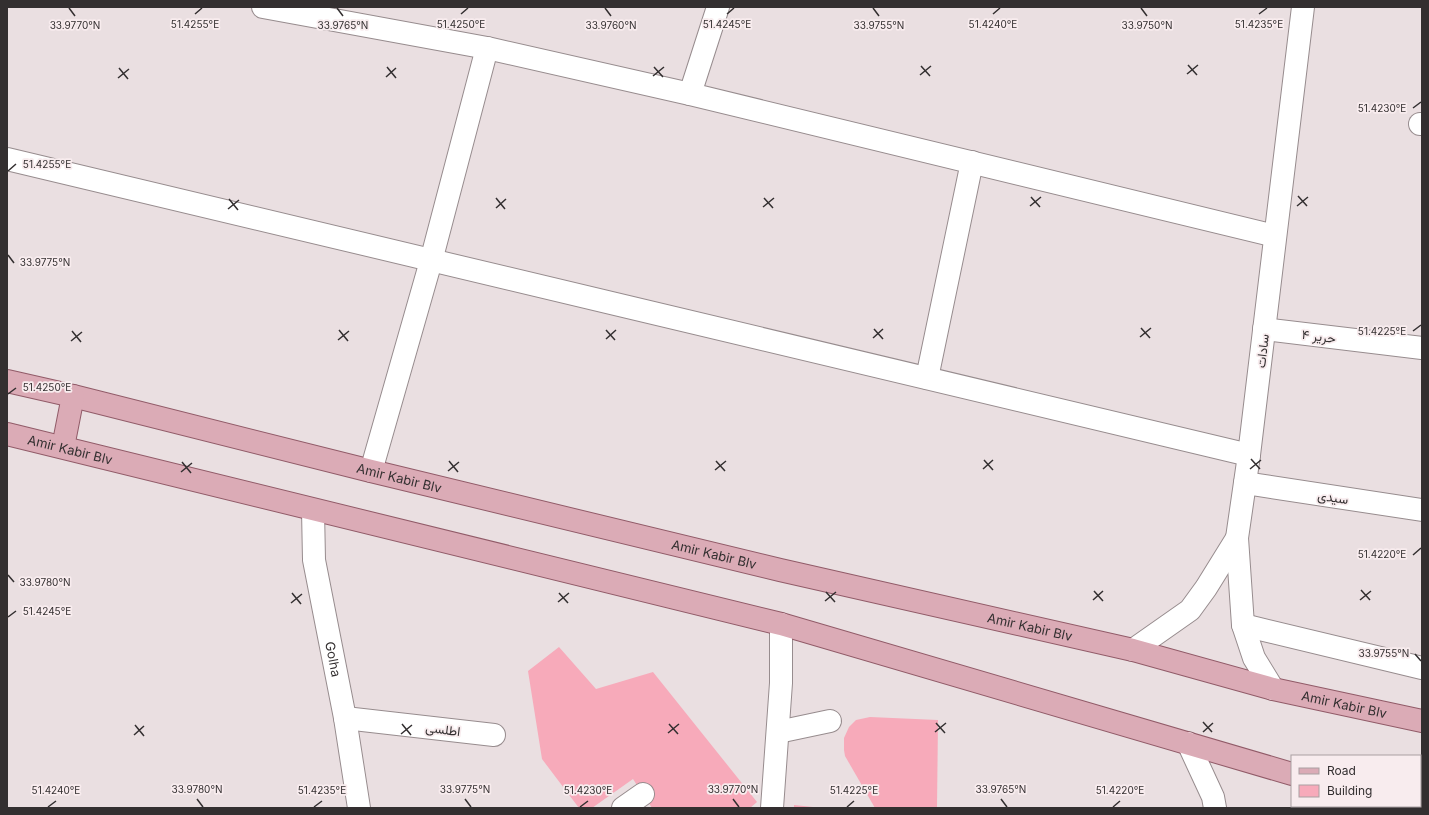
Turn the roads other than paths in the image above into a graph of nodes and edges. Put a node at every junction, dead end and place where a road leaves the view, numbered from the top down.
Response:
1 (263, 7) edge
2 (718, 7) edge
3 (1303, 7) edge
4 (486, 48) junction
5 (690, 94) junction
6 (7, 159) edge
7 (972, 162) junction
8 (1275, 236) junction
9 (431, 261) junction
10 (1264, 329) junction
11 (1422, 348) edge
12 (927, 378) junction
13 (7, 380) edge
14 (73, 396) junction
15 (7, 434) edge
16 (63, 448) junction
17 (1249, 455) junction
18 (371, 471) junction
19 (1245, 484) junction
20 (313, 510) junction
21 (1422, 510) edge
22 (1237, 538) junction
23 (781, 624) junction
24 (1243, 625) junction
25 (1133, 650) junction
26 (1422, 668) edge
27 (1273, 689) junction
28 (1422, 715) edge
29 (1401, 716) junction
30 (345, 718) junction
31 (830, 721) dead end
32 (1422, 721) edge
33 (778, 732) junction
34 (494, 735) dead end
35 (1188, 743) junction
36 (1291, 774) edge
37 (643, 794) dead end
38 (359, 808) edge
39 (623, 808) edge
40 (772, 808) edge
41 (1215, 808) edge

1 - 4 street
2 - 5 street
3 - 8 street, سادات
4 - 5 street
4 - 9 street
5 - 7 street
6 - 9 street
7 - 8 street
7 - 12 street
8 - 10 street, سادات
9 - 12 street
9 - 18 street
10 - 11 street, حریر ۴
10 - 17 street, سادات
12 - 17 street
13 - 14 main road, Amir Kabir Blv
14 - 16 main road
14 - 18 main road, Amir Kabir Blv
15 - 16 main road, Amir Kabir Blv
16 - 20 main road, Amir Kabir Blv
17 - 19 street, سادات
18 - 25 main road, Amir Kabir Blv
19 - 21 street, سیدی
19 - 22 street, سادات
20 - 23 main road, Amir Kabir Blv
20 - 30 street, Golha
22 - 24 street, سادات
22 - 25 street
23 - 33 street
23 - 35 main road, Amir Kabir Blv
24 - 26 street
24 - 27 street, سادات
25 - 27 main road, Amir Kabir Blv
27 - 29 main road, Amir Kabir Blv
28 - 29 main road
29 - 32 main road, Amir Kabir Blv
30 - 34 street, اطلسی
30 - 38 street, Golha
31 - 33 street
33 - 40 street
35 - 36 main road, Amir Kabir Blv
35 - 41 street
37 - 39 street

